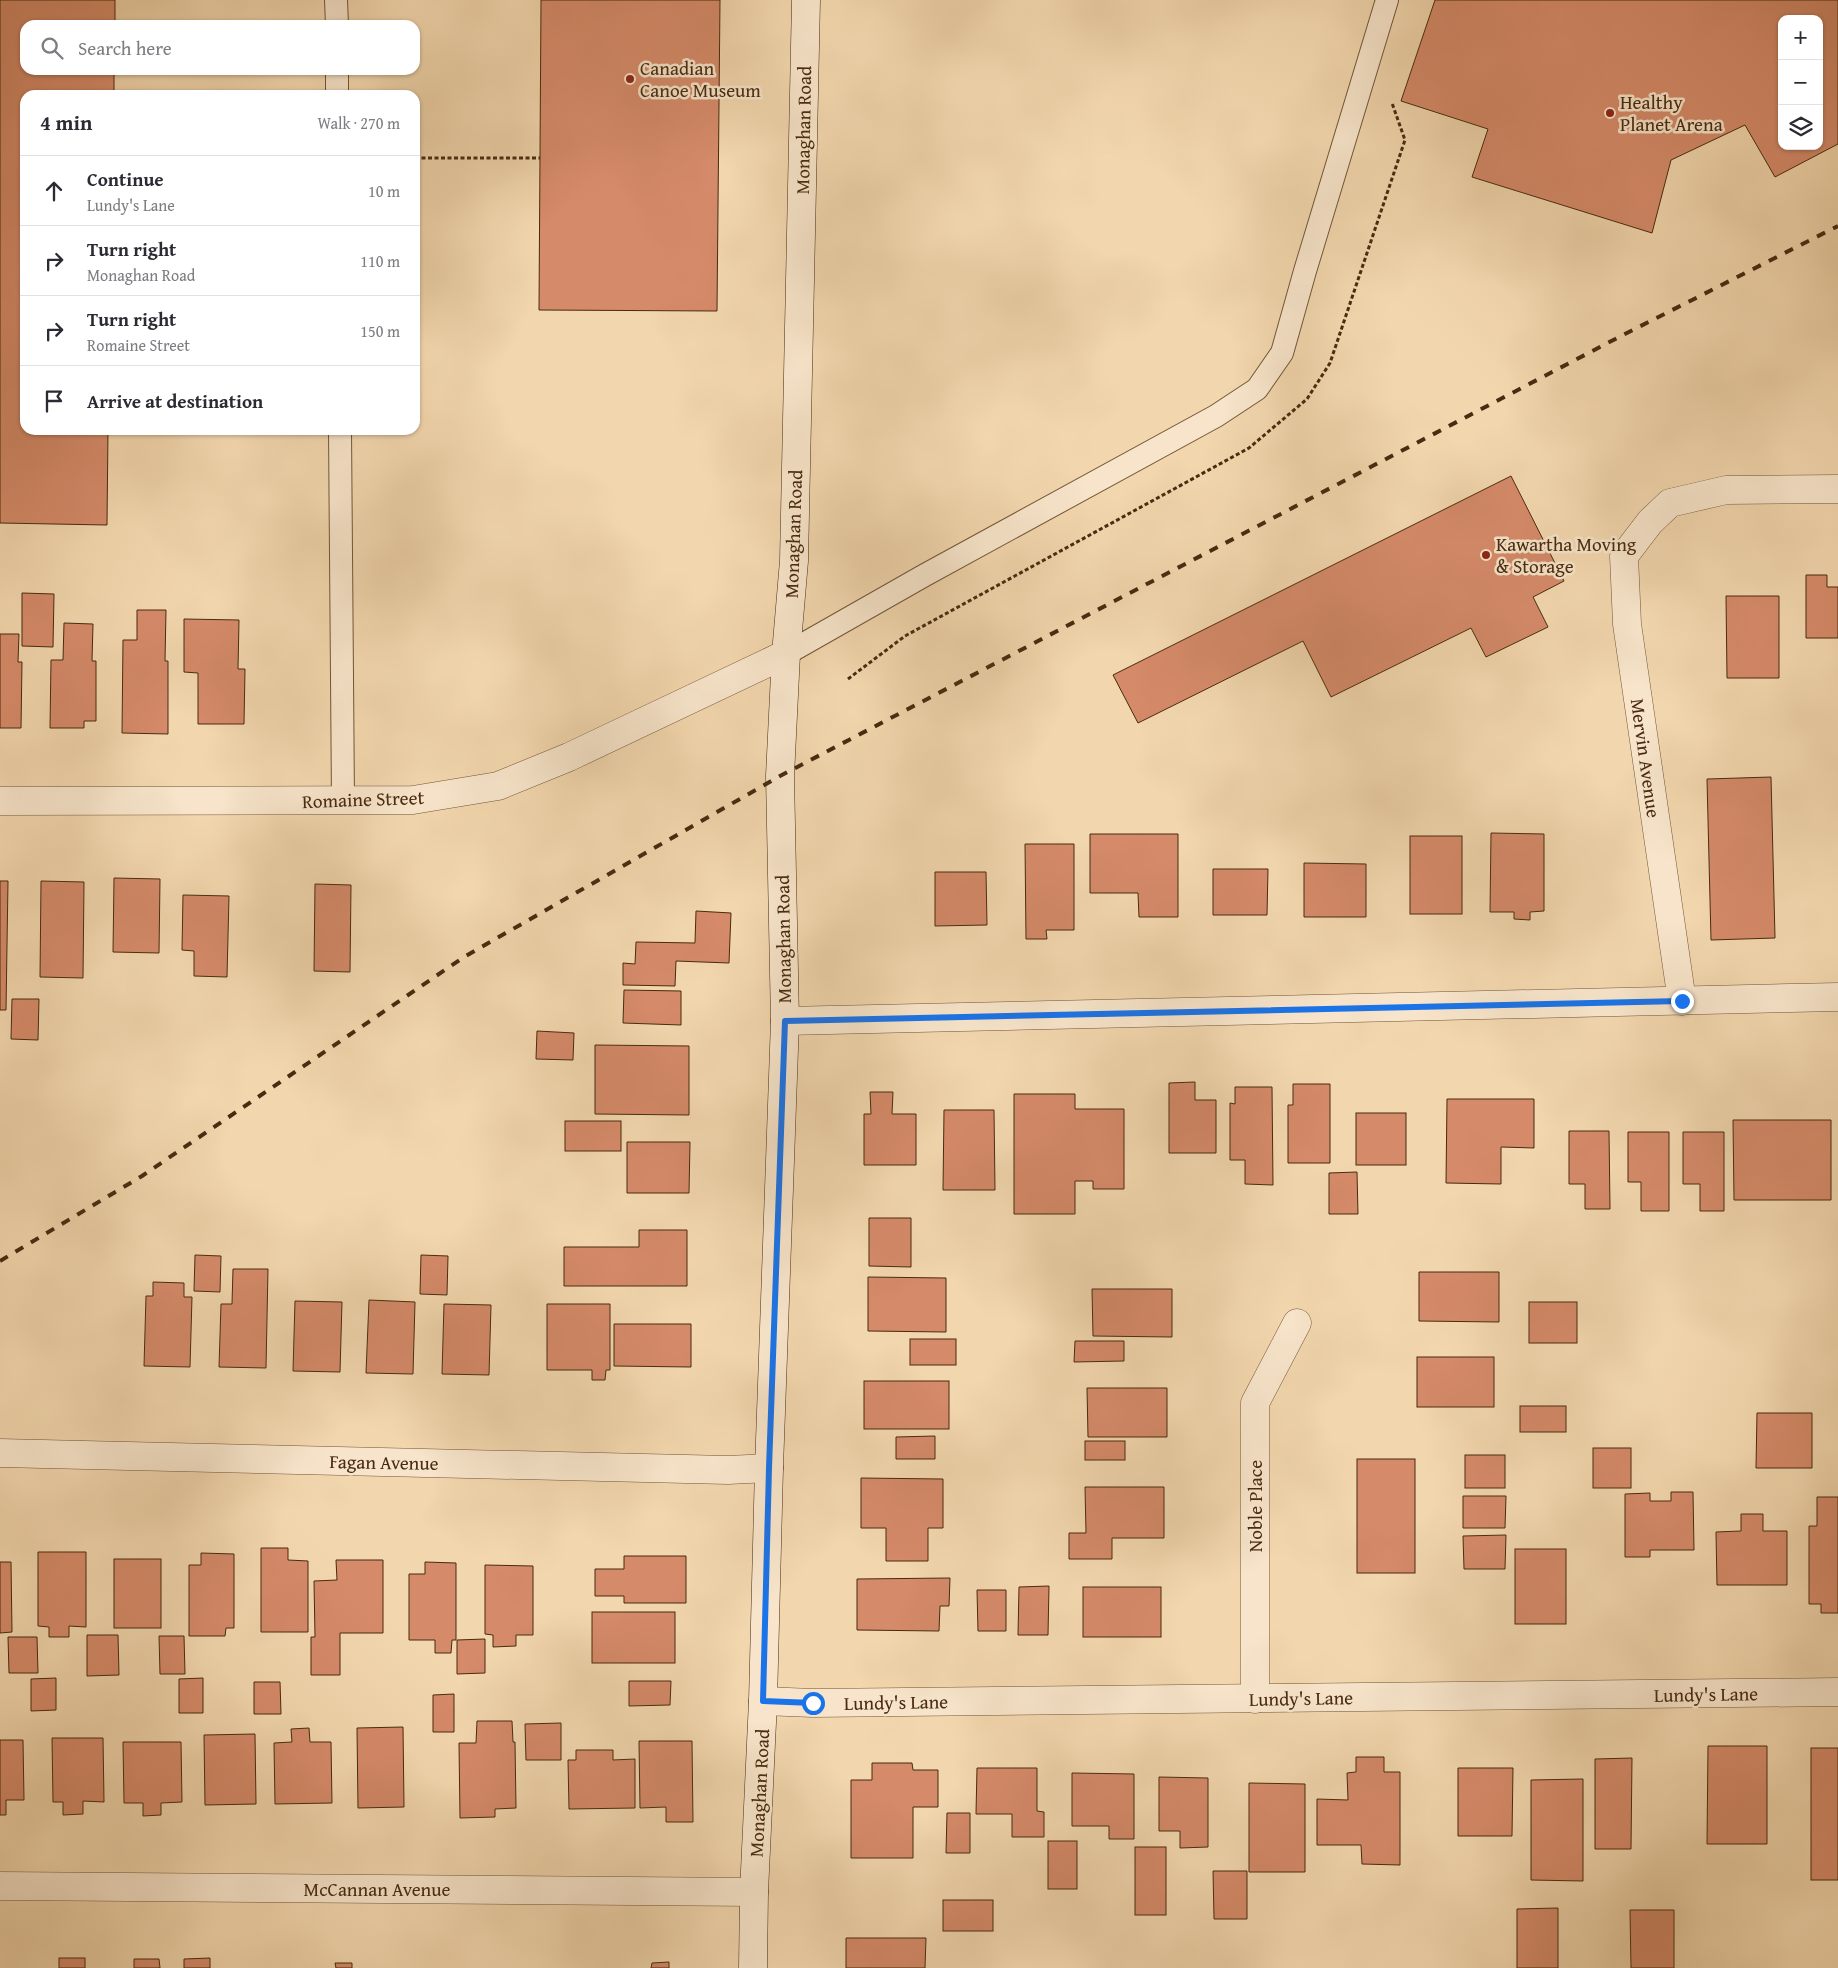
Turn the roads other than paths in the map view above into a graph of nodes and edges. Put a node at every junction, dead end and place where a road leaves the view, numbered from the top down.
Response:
1 (336, 0) edge
2 (806, 0) edge
3 (1387, 0) edge
4 (336, 20) edge
5 (337, 75) edge
6 (337, 90) edge
7 (340, 435) edge
8 (1838, 489) edge
9 (786, 654) junction
10 (343, 801) junction
11 (0, 802) edge
12 (1838, 997) edge
13 (1682, 1001) junction
14 (785, 1021) junction
15 (1297, 1323) dead end
16 (0, 1453) edge
17 (769, 1468) junction
18 (1838, 1692) edge
19 (1254, 1699) junction
20 (763, 1701) junction
21 (0, 1886) edge
22 (754, 1892) junction
23 (753, 1968) edge

1 - 4 lane
2 - 9 street, Monaghan Road
3 - 9 lane
5 - 6 lane
7 - 10 lane
8 - 13 street, Mervin Avenue
9 - 10 street, Romaine Street
9 - 14 street, Monaghan Road
10 - 11 street, Romaine Street
12 - 13 street
13 - 14 street
14 - 17 street, Monaghan Road
15 - 19 street, Noble Place
16 - 17 street, Fagan Avenue
17 - 20 street, Monaghan Road
18 - 19 street, Lundy's Lane
19 - 20 street, Lundy's Lane
20 - 22 street, Monaghan Road
21 - 22 street, McCannan Avenue
22 - 23 street, Monaghan Road

